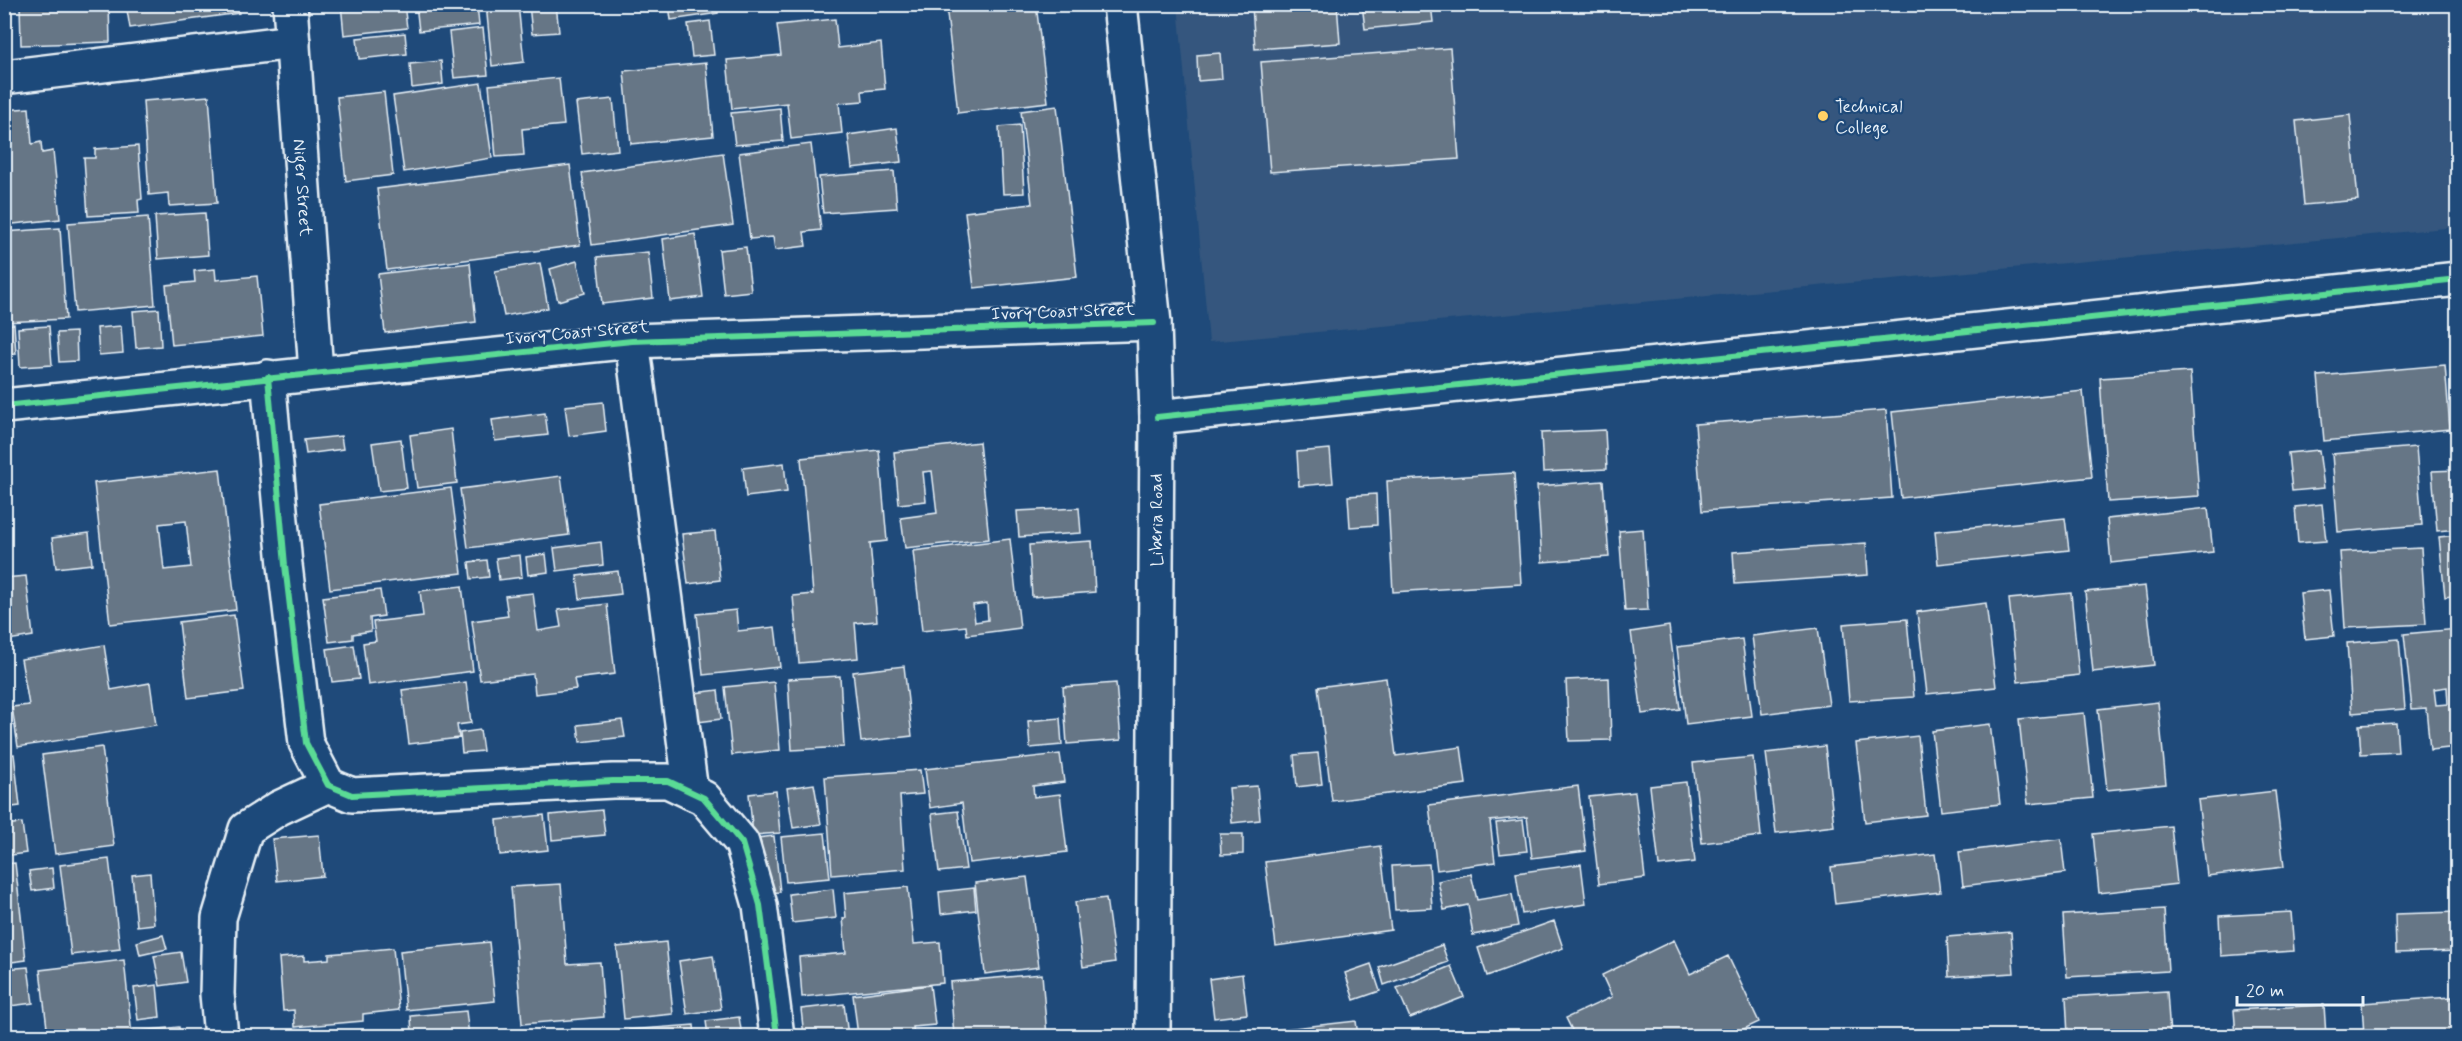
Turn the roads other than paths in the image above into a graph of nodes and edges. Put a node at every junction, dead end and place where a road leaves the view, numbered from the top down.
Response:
1 (290, 4) edge
2 (1120, 4) edge
3 (293, 42) junction
4 (4, 77) edge
5 (2457, 279) edge
6 (1154, 323) junction
7 (632, 341) junction
8 (316, 372) junction
9 (268, 377) junction
10 (4, 406) edge
11 (1157, 417) junction
12 (328, 785) junction
13 (692, 792) junction
14 (222, 1036) edge
15 (777, 1036) edge
16 (1153, 1036) edge

1 - 3 street, Niger Street
2 - 6 street, Liberia Road
3 - 4 street
3 - 8 street, Niger Street
5 - 11 street
6 - 7 street, Ivory Coast Street
6 - 11 street, Liberia Road
7 - 8 street, Ivory Coast Street
7 - 13 street
8 - 9 street, Ivory Coast Street
9 - 10 street, Ivory Coast Street
9 - 12 street
11 - 16 street, Liberia Road
12 - 13 street
12 - 14 street
13 - 15 street

